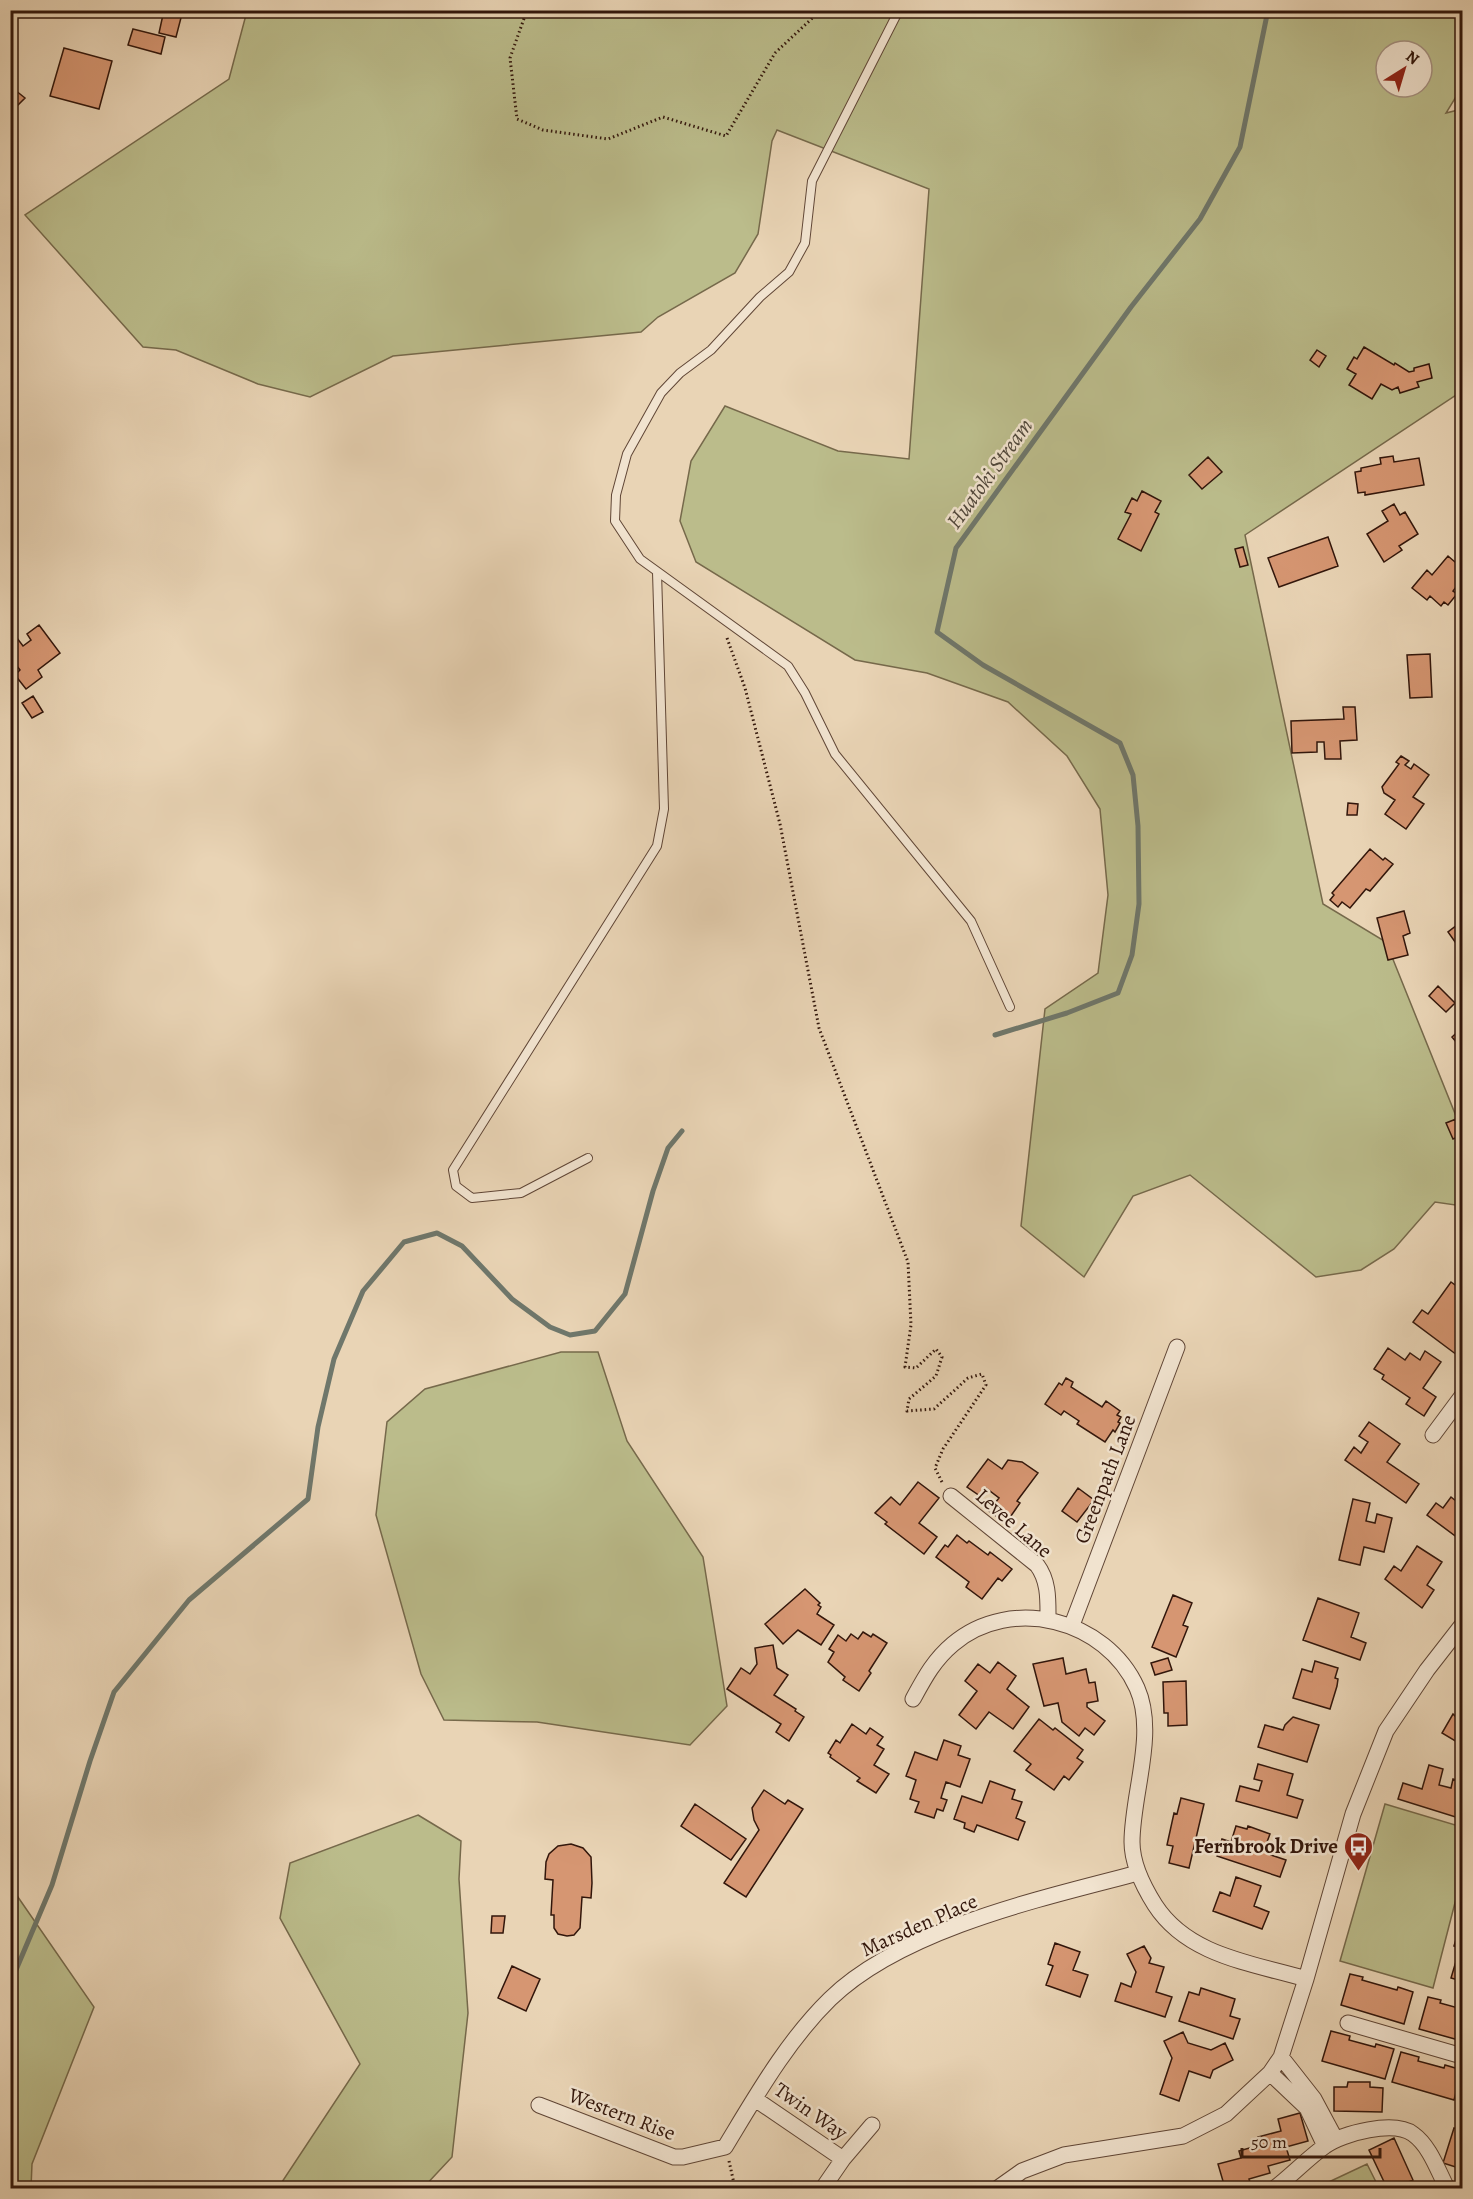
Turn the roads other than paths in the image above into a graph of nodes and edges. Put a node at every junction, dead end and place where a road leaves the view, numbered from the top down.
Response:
1 (899, 10) edge
2 (657, 572) junction
3 (1010, 1007) dead end
4 (588, 1158) dead end
5 (1177, 1347) dead end
6 (1462, 1396) edge
7 (1433, 1435) dead end
8 (951, 1496) road end
9 (1048, 1620) junction
10 (1072, 1625) junction
11 (1462, 1625) edge
12 (913, 1699) dead end
13 (1138, 1873) junction
14 (1306, 1979) junction
15 (1347, 2023) dead end
16 (1462, 2056) edge
17 (1281, 2057) junction
18 (1270, 2073) junction
19 (755, 2099) junction
20 (539, 2105) dead end
21 (872, 2125) dead end
22 (1331, 2143) junction
23 (725, 2147) joint
24 (843, 2159) junction
25 (823, 2188) edge
26 (998, 2188) edge
27 (1275, 2188) edge
28 (1447, 2188) edge

1 - 2 lane
2 - 3 lane
2 - 4 lane
5 - 10 street, Greenpath Lane
6 - 7 street
8 - 9 street, Levee Lane
9 - 10 street
9 - 12 street
10 - 13 street
11 - 14 street
13 - 14 street
13 - 19 street, Marsden Place
14 - 17 street
15 - 16 street
17 - 18 street
17 - 22 street
18 - 22 street
18 - 26 street
19 - 23 street, Marsden Place
19 - 24 street, Twin Way
20 - 23 street, Western Rise
21 - 24 street, Twin Way
22 - 27 street
22 - 28 street
24 - 25 street, Twin Way

